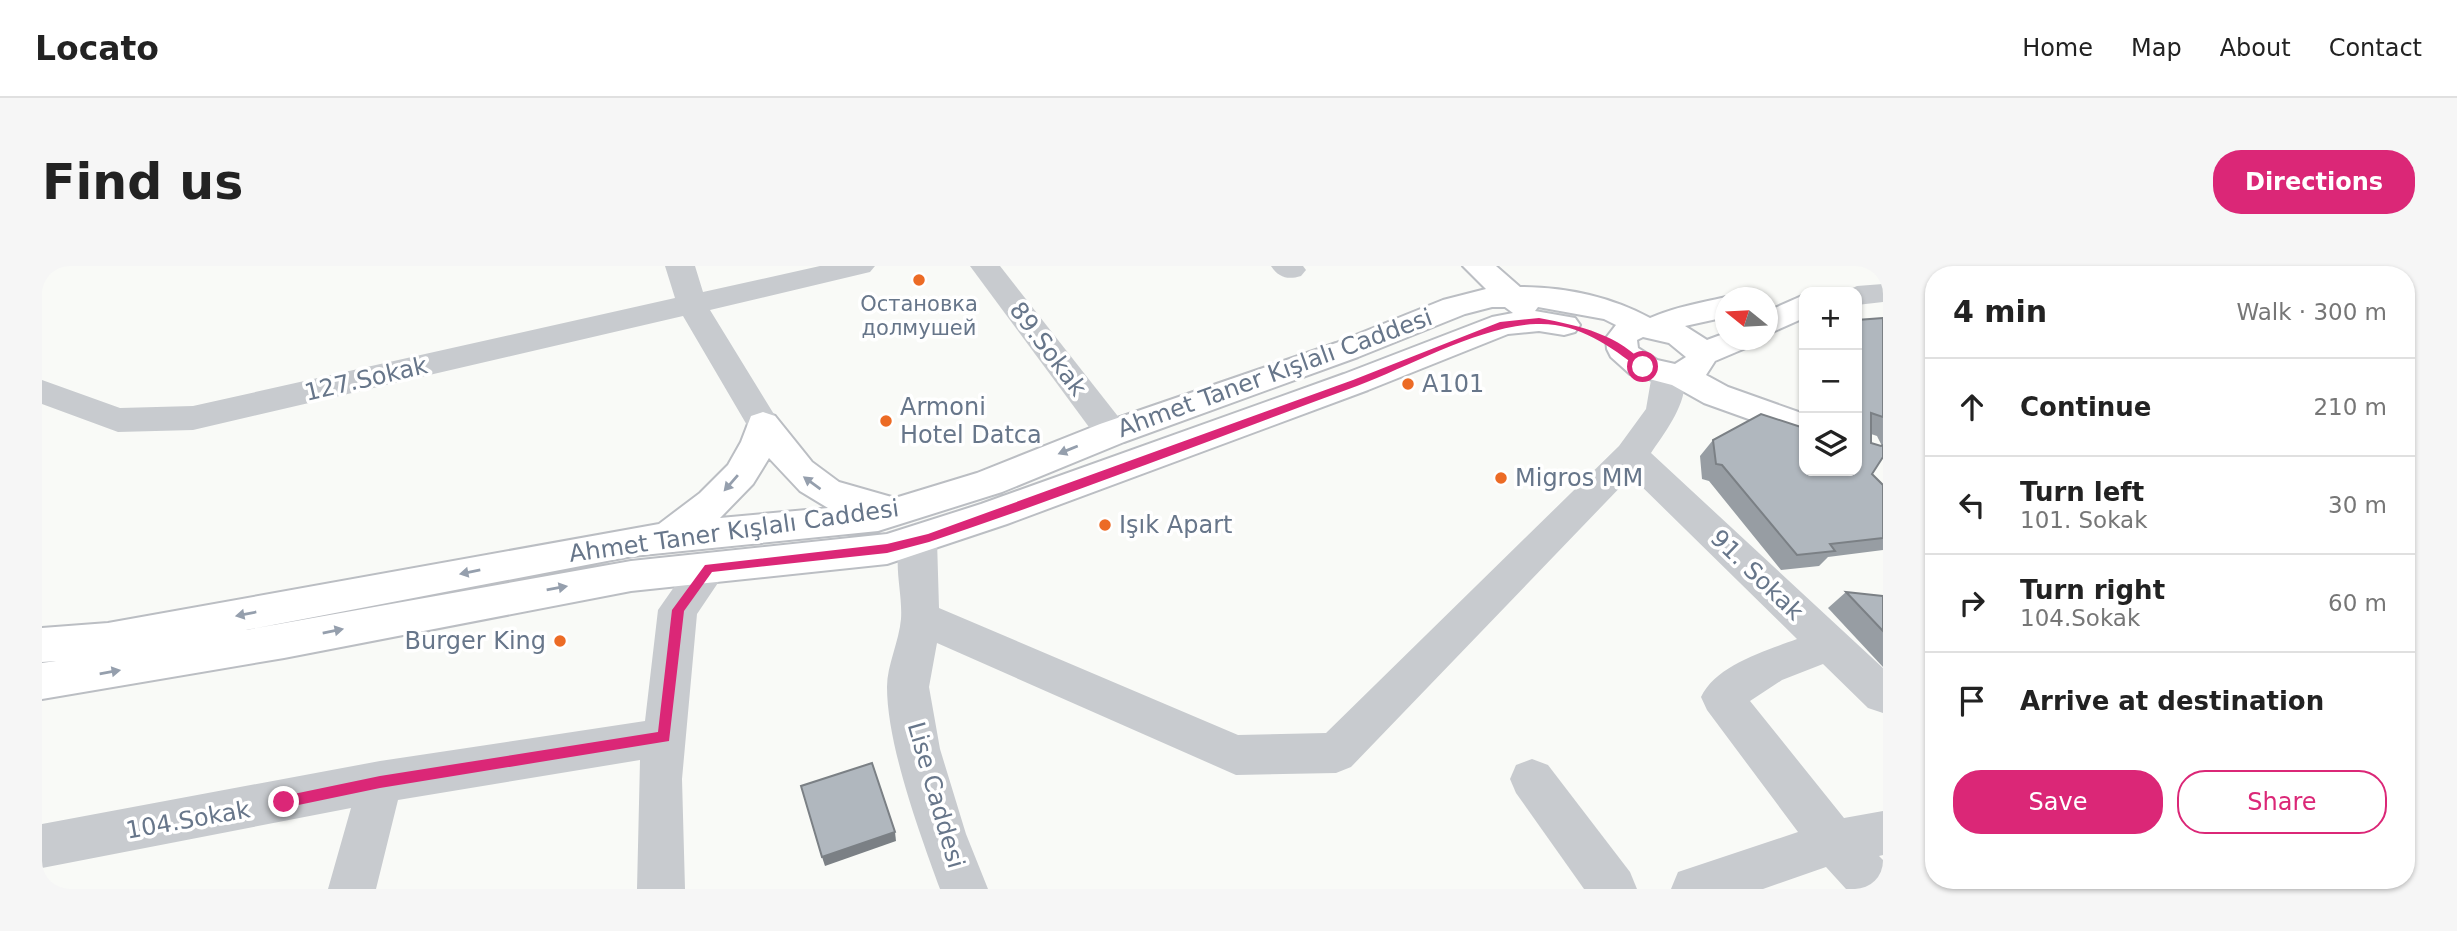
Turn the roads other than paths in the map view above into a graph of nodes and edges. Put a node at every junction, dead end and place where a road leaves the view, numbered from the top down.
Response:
1 (680, 266) edge
2 (860, 266) edge
3 (985, 266) edge
4 (1465, 266) edge
5 (1478, 266) edge
6 (1512, 281) edge
7 (1883, 293) edge
8 (1862, 295) edge
9 (1778, 302) edge
10 (1799, 303) edge
11 (692, 305) junction
12 (1799, 306) edge
13 (1454, 307) junction
14 (1715, 309) edge
15 (1548, 314) junction
16 (1778, 318) edge
17 (1641, 336) junction
18 (1718, 350) edge
19 (1683, 368) junction
20 (42, 391) edge
21 (1799, 411) edge
22 (763, 424) junction
23 (1799, 424) edge
24 (1112, 433) junction
25 (1631, 455) junction
26 (909, 525) junction
27 (667, 538) junction
28 (709, 568) junction
29 (921, 618) junction
30 (1829, 644) junction
31 (42, 645) edge
32 (42, 681) edge
33 (1883, 695) edge
34 (664, 737) junction
35 (1532, 779) dead end
36 (380, 782) junction
37 (1883, 833) edge
38 (1834, 842) junction
39 (42, 846) edge
40 (352, 889) edge
41 (661, 889) edge
42 (964, 889) edge
43 (1613, 889) edge
44 (1695, 889) edge
45 (1878, 889) edge

1 - 11 street
2 - 11 street, 127.Sokak
3 - 24 street, 89.Sokak
4 - 13 main road
5 - 6 main road
6 - 13 main road, Ahmet Taner Kışlalı Caddesi
6 - 15 main road, Ahmet Taner Kışlalı Caddesi
7 - 8 street
9 - 10 main road
11 - 20 street, 127.Sokak
11 - 22 street
12 - 16 main road
13 - 24 main road, Ahmet Taner Kışlalı Caddesi
14 - 17 main road
15 - 17 main road, Ahmet Taner Kışlalı Caddesi
15 - 26 main road, Ahmet Taner Kışlalı Caddesi
17 - 19 main road
17 - 19 main road
18 - 19 main road
19 - 21 main road
19 - 23 main road
19 - 25 street
26 -> 22 main road
22 -> 27 main road
24 -> 26 main road, Ahmet Taner Kışlalı Caddesi
25 - 29 street
25 - 30 street, 91. Sokak
26 - 27 main road, Ahmet Taner Kışlalı Caddesi
26 - 28 main road, Ahmet Taner Kışlalı Caddesi
26 - 29 street, Lise Caddesi
27 -> 31 main road, Ahmet Taner Kışlalı Caddesi
32 -> 28 main road, Ahmet Taner Kışlalı Caddesi
28 - 34 street
29 - 42 street, Lise Caddesi
30 - 33 street, 91. Sokak
30 - 38 street
34 - 36 street, 104.Sokak
34 - 41 street
35 - 43 street
36 - 39 street, 104.Sokak
36 - 40 street
37 - 38 street
38 - 44 street
38 - 45 street

